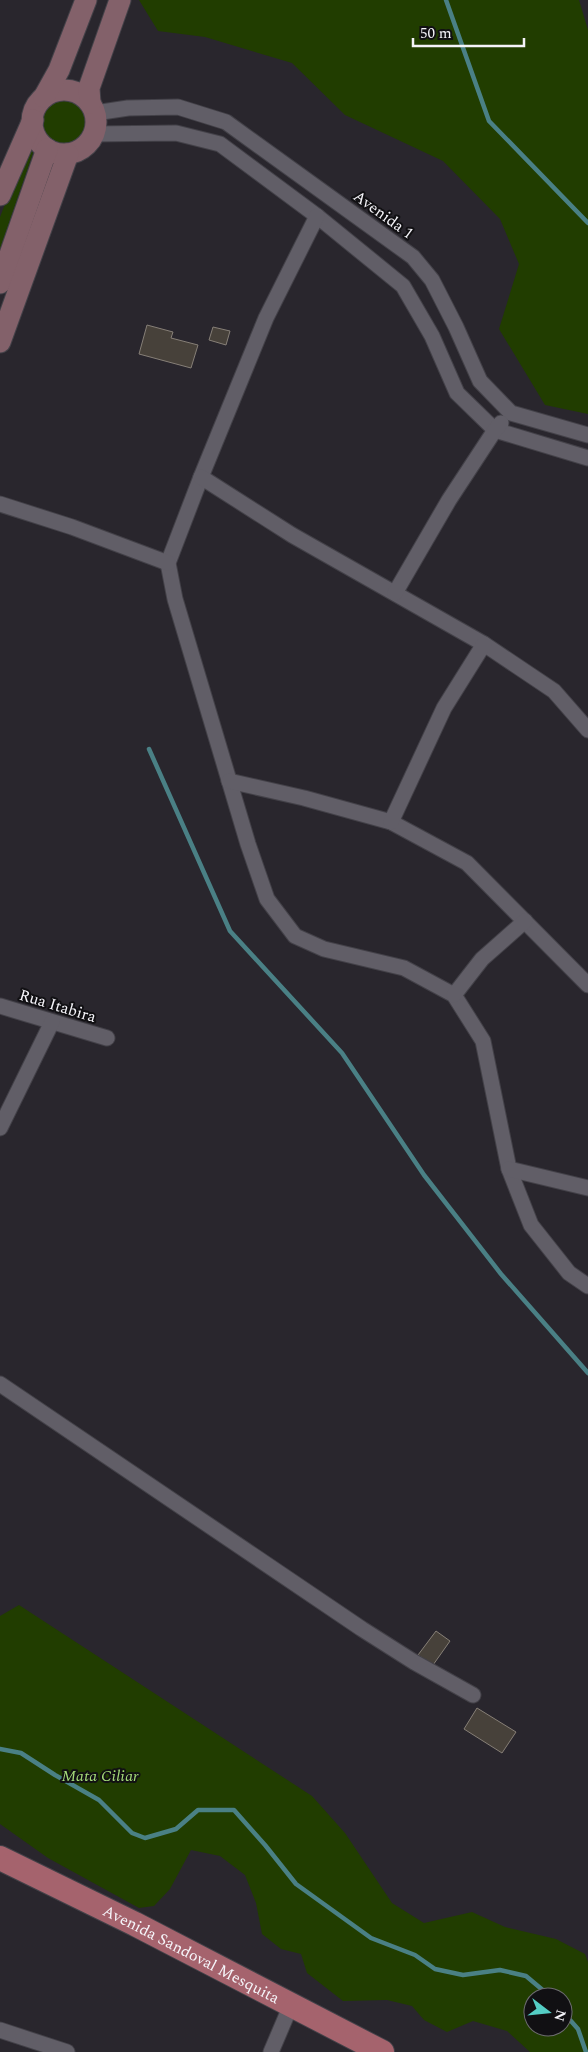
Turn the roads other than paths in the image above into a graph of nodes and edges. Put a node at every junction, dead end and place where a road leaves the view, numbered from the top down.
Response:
1 (86, 0) edge
2 (120, 0) edge
3 (44, 97) junction
4 (92, 108) junction
5 (33, 120) junction
6 (93, 134) junction
7 (58, 151) junction
8 (0, 195) edge
9 (317, 216) junction
10 (0, 283) edge
11 (0, 342) edge
12 (511, 413) junction
13 (495, 430) junction
14 (588, 435) edge
15 (588, 458) edge
16 (201, 477) junction
17 (0, 504) edge
18 (168, 563) junction
19 (395, 593) junction
20 (484, 644) junction
21 (588, 730) edge
22 (229, 781) junction
23 (391, 822) junction
24 (525, 921) junction
25 (587, 982) edge
26 (454, 995) junction
27 (0, 1006) edge
28 (52, 1022) junction
29 (107, 1038) dead end
30 (0, 1128) edge
31 (509, 1169) junction
32 (588, 1188) edge
33 (588, 1286) edge
34 (0, 1384) edge
35 (473, 1695) dead end
36 (0, 1858) edge
37 (291, 2005) junction
38 (0, 2030) edge
39 (67, 2052) edge
40 (271, 2052) edge
41 (382, 2052) edge

1 - 3 main road
2 - 4 main road
3 - 4 main road
3 - 5 main road
4 - 6 main road
4 - 12 street, Avenida 1
5 - 7 main road
5 - 8 main road
6 - 7 main road
6 - 9 street
7 - 10 main road
7 - 11 main road
9 - 13 street
9 - 16 street
12 - 13 street
12 - 14 street, Avenida 1
13 - 15 street
13 - 19 street
16 - 18 street
16 - 19 street
17 - 18 street
18 - 22 street
19 - 20 street
20 - 21 street
20 - 23 street
22 - 23 street
22 - 26 street
23 - 24 street
24 - 25 street
24 - 26 street
26 - 31 street
27 - 28 street, Rua Itabira
28 - 29 street, Rua Itabira
28 - 30 street
31 - 32 street
31 - 33 street
34 - 35 street
36 - 37 main road, Avenida Sandoval Mesquita
37 - 40 street
37 - 41 main road, Avenida Sandoval Mesquita
38 - 39 street

